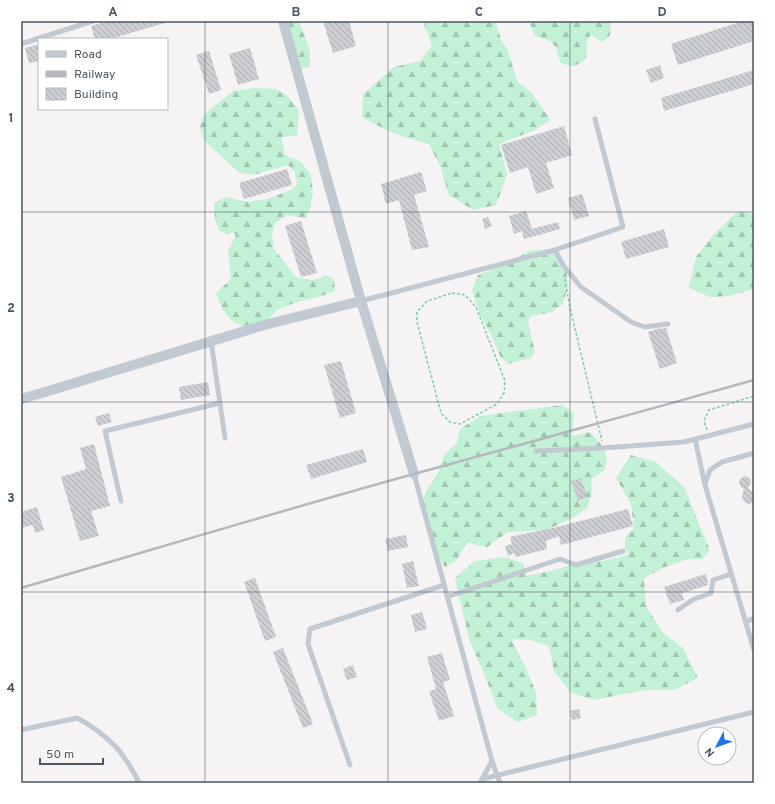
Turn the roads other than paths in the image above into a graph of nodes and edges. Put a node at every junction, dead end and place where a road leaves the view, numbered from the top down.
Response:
1 (93, 21) edge
2 (283, 21) edge
3 (77, 23) edge
4 (21, 44) edge
5 (595, 119) dead end
6 (555, 250) junction
7 (361, 301) junction
8 (668, 324) dead end
9 (211, 341) junction
10 (21, 399) edge
11 (220, 402) junction
12 (754, 424) edge
13 (225, 438) dead end
14 (695, 439) junction
15 (536, 450) dead end
16 (754, 453) edge
17 (414, 474) joint
18 (705, 485) junction
19 (121, 501) dead end
20 (623, 551) dead end
21 (731, 574) junction
22 (444, 585) junction
23 (447, 597) junction
24 (678, 610) dead end
25 (754, 618) edge
26 (746, 622) junction
27 (754, 650) edge
28 (754, 712) edge
29 (21, 730) edge
30 (492, 761) junction
31 (350, 765) dead end
32 (496, 776) junction
33 (481, 781) edge
34 (139, 783) edge
35 (500, 783) edge

1 - 3 lane
2 - 7 street
3 - 4 lane
5 - 6 lane
6 - 7 lane
6 - 8 lane
7 - 9 street
7 - 17 street
9 - 10 street
9 - 11 lane
11 - 13 lane
11 - 19 lane
12 - 14 lane
14 - 15 lane
14 - 18 lane
16 - 18 lane
17 - 22 lane
18 - 21 lane
20 - 23 lane
21 - 24 lane
21 - 26 lane
22 - 23 lane
22 - 31 lane
23 - 30 lane
25 - 26 lane
26 - 27 lane
28 - 32 lane
29 - 34 lane
30 - 32 lane
30 - 33 lane
32 - 33 lane
32 - 35 lane

